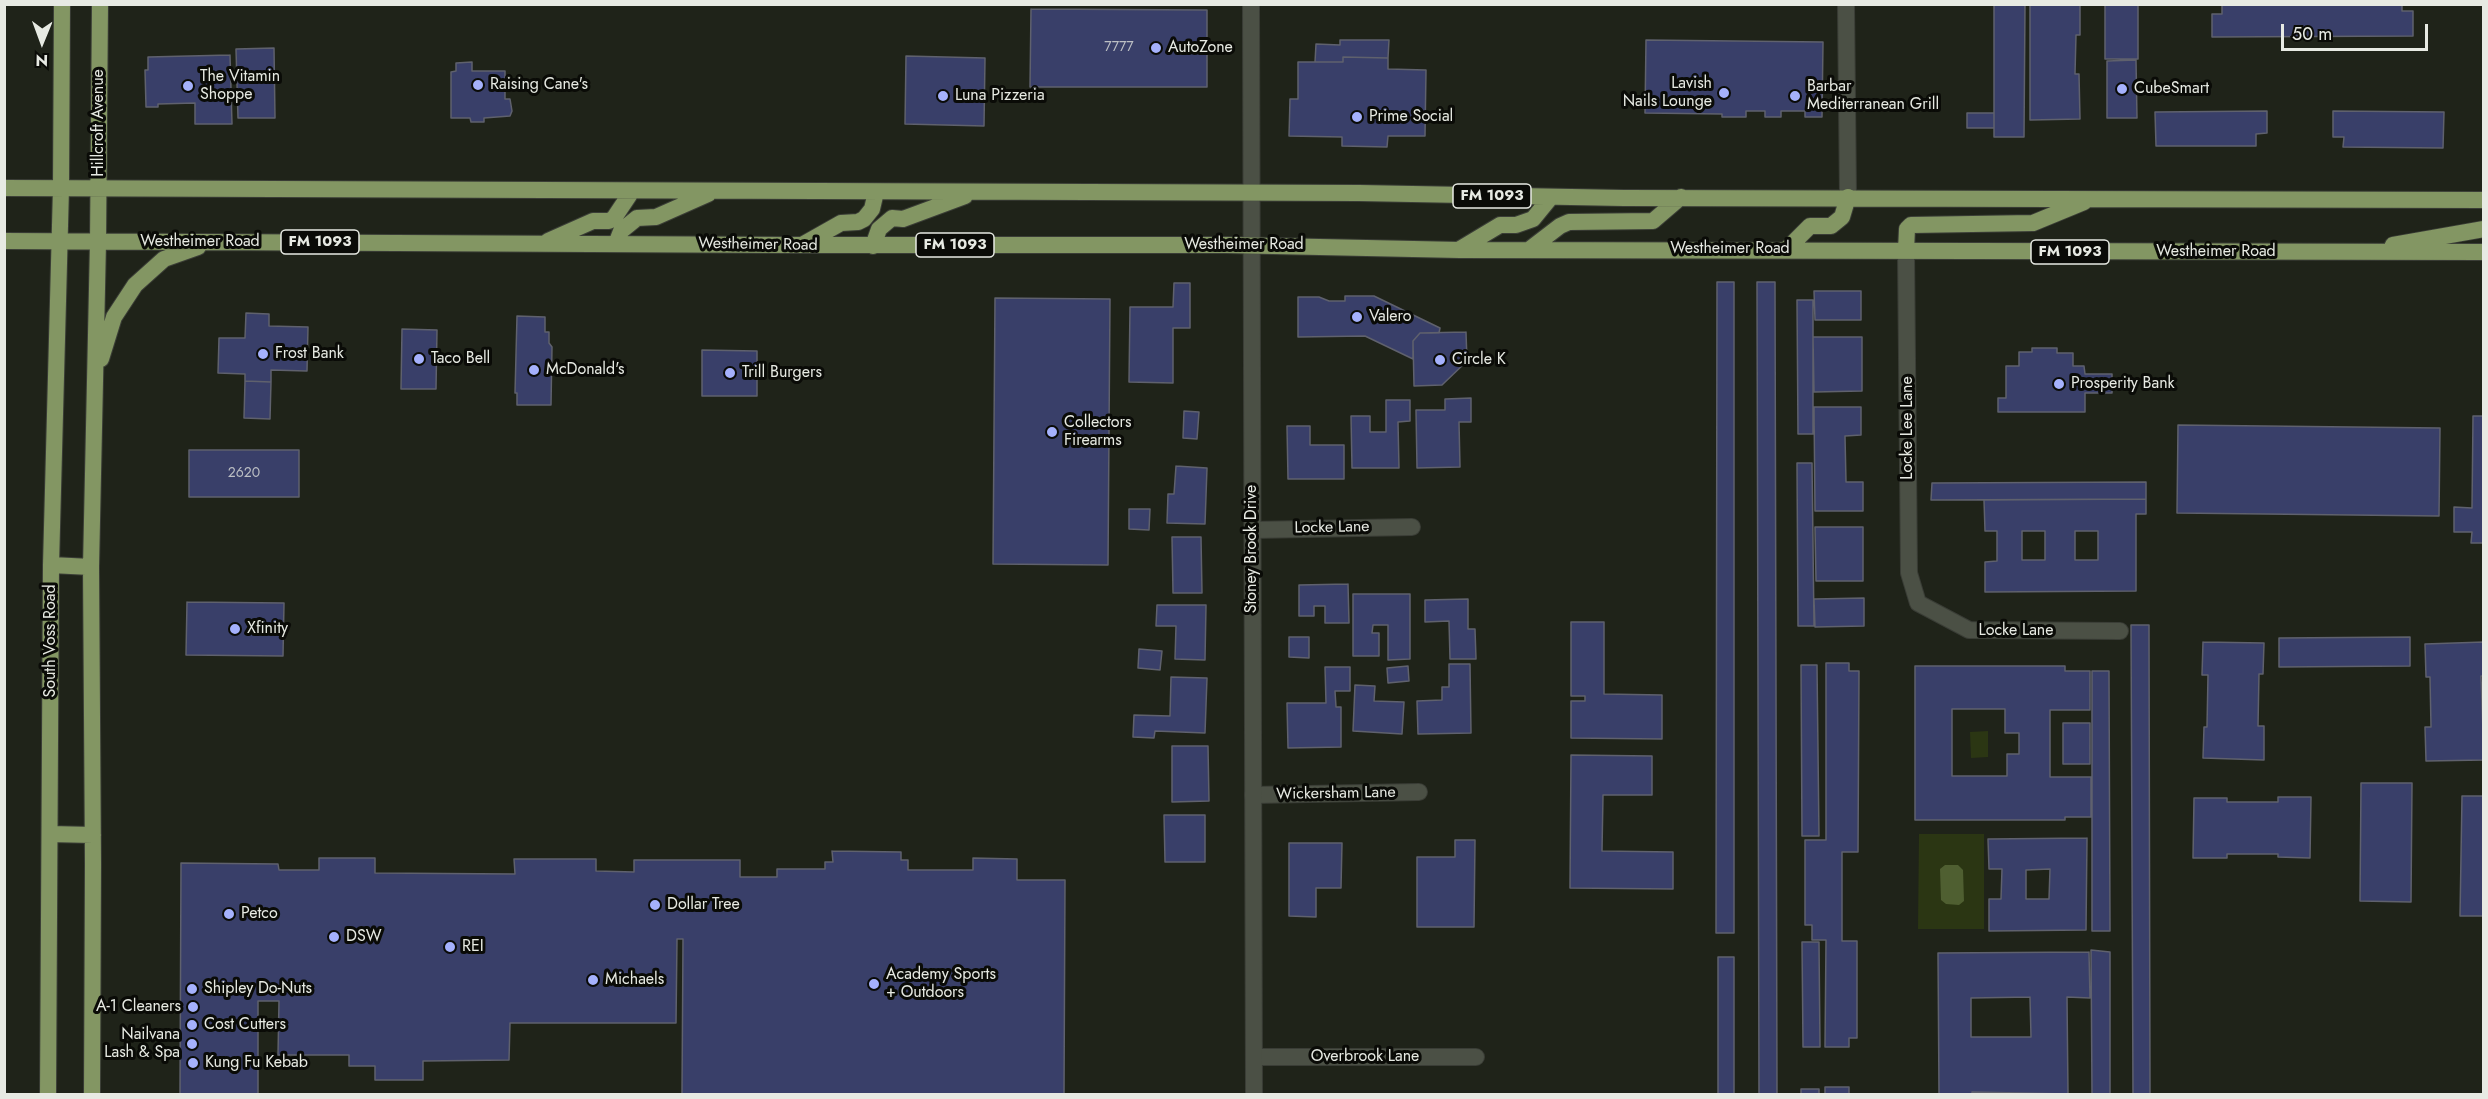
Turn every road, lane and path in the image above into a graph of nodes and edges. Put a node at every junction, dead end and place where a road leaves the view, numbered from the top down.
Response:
1 (62, 4) edge
2 (100, 4) edge
3 (1251, 4) edge
4 (1846, 4) edge
5 (4, 188) edge
6 (61, 188) junction
7 (99, 188) junction
8 (632, 191) junction
9 (714, 191) junction
10 (876, 192) junction
11 (974, 193) junction
12 (1251, 194) junction
13 (1551, 197) junction
14 (1681, 198) junction
15 (1848, 198) junction
16 (2090, 199) junction
17 (2484, 200) edge
18 (2484, 229) edge
19 (4, 242) edge
20 (59, 242) junction
21 (98, 242) junction
22 (212, 242) junction
23 (542, 244) junction
24 (616, 244) junction
25 (802, 245) junction
26 (1251, 245) junction
27 (873, 246) junction
28 (1530, 249) junction
29 (1787, 249) junction
30 (1460, 250) junction
31 (1906, 251) junction
32 (2354, 252) junction
33 (2484, 252) edge
34 (95, 377) junction
35 (1412, 527) dead end
36 (1252, 530) junction
37 (51, 565) junction
38 (91, 567) junction
39 (1918, 603) joint
40 (2120, 632) dead end
41 (1419, 792) dead end
42 (1253, 795) junction
43 (50, 834) junction
44 (93, 834) junction
45 (1254, 1057) junction
46 (1476, 1057) dead end
47 (48, 1095) edge
48 (92, 1095) edge
49 (1254, 1095) edge

1 - 6 main road
2 - 7 main road, Hillcroft Avenue
3 - 12 street, Stoney Brook Drive
4 - 15 street
5 - 6 main road, FM 1093
6 - 7 main road, FM 1093
6 - 20 main road, South Voss Road
7 - 8 main road, FM 1093
7 - 21 main road, Hillcroft Avenue
8 - 9 main road, FM 1093
8 - 23 main road
9 - 10 main road, FM 1093
9 - 24 main road
10 - 11 main road, FM 1093
10 - 25 main road
11 - 12 main road, FM 1093
11 - 27 main road
12 - 13 main road, FM 1093
12 - 26 street, Stoney Brook Drive
13 - 14 main road, FM 1093
13 - 30 main road
14 - 15 main road, FM 1093
14 - 28 main road
15 - 16 main road, FM 1093
15 - 29 main road
16 - 17 main road, FM 1093
16 - 31 main road
18 - 32 main road
19 - 20 main road, Westheimer Road / FM 1093
20 - 21 main road, Westheimer Road / FM 1093
20 - 37 main road, South Voss Road
21 - 22 main road, Westheimer Road / FM 1093
21 - 34 main road
22 - 23 main road, Westheimer Road / FM 1093
22 - 34 main road
23 - 24 main road, Westheimer Road / FM 1093
24 - 25 main road, Westheimer Road / FM 1093
25 - 27 main road, Westheimer Road / FM 1093
26 - 27 main road, Westheimer Road / FM 1093
26 - 30 main road, Westheimer Road / FM 1093
26 - 36 street, Stoney Brook Drive
28 - 29 main road, Westheimer Road / FM 1093
28 - 30 main road, Westheimer Road / FM 1093
29 - 31 main road, Westheimer Road / FM 1093
31 - 32 main road, Westheimer Road / FM 1093
31 - 39 street, Locke Lee Lane
32 - 33 main road, Westheimer Road / FM 1093
34 - 38 main road
35 - 36 street, Locke Lane
36 - 42 street, Stoney Brook Drive
37 - 38 main road
37 - 43 main road, South Voss Road
38 - 44 main road
39 - 40 street, Locke Lane
41 - 42 street, Wickersham Lane
42 - 45 street, Stoney Brook Drive
43 - 44 main road
43 - 47 main road, South Voss Road
44 - 48 main road
45 - 46 street, Overbrook Lane
45 - 49 street, Stoney Brook Drive

